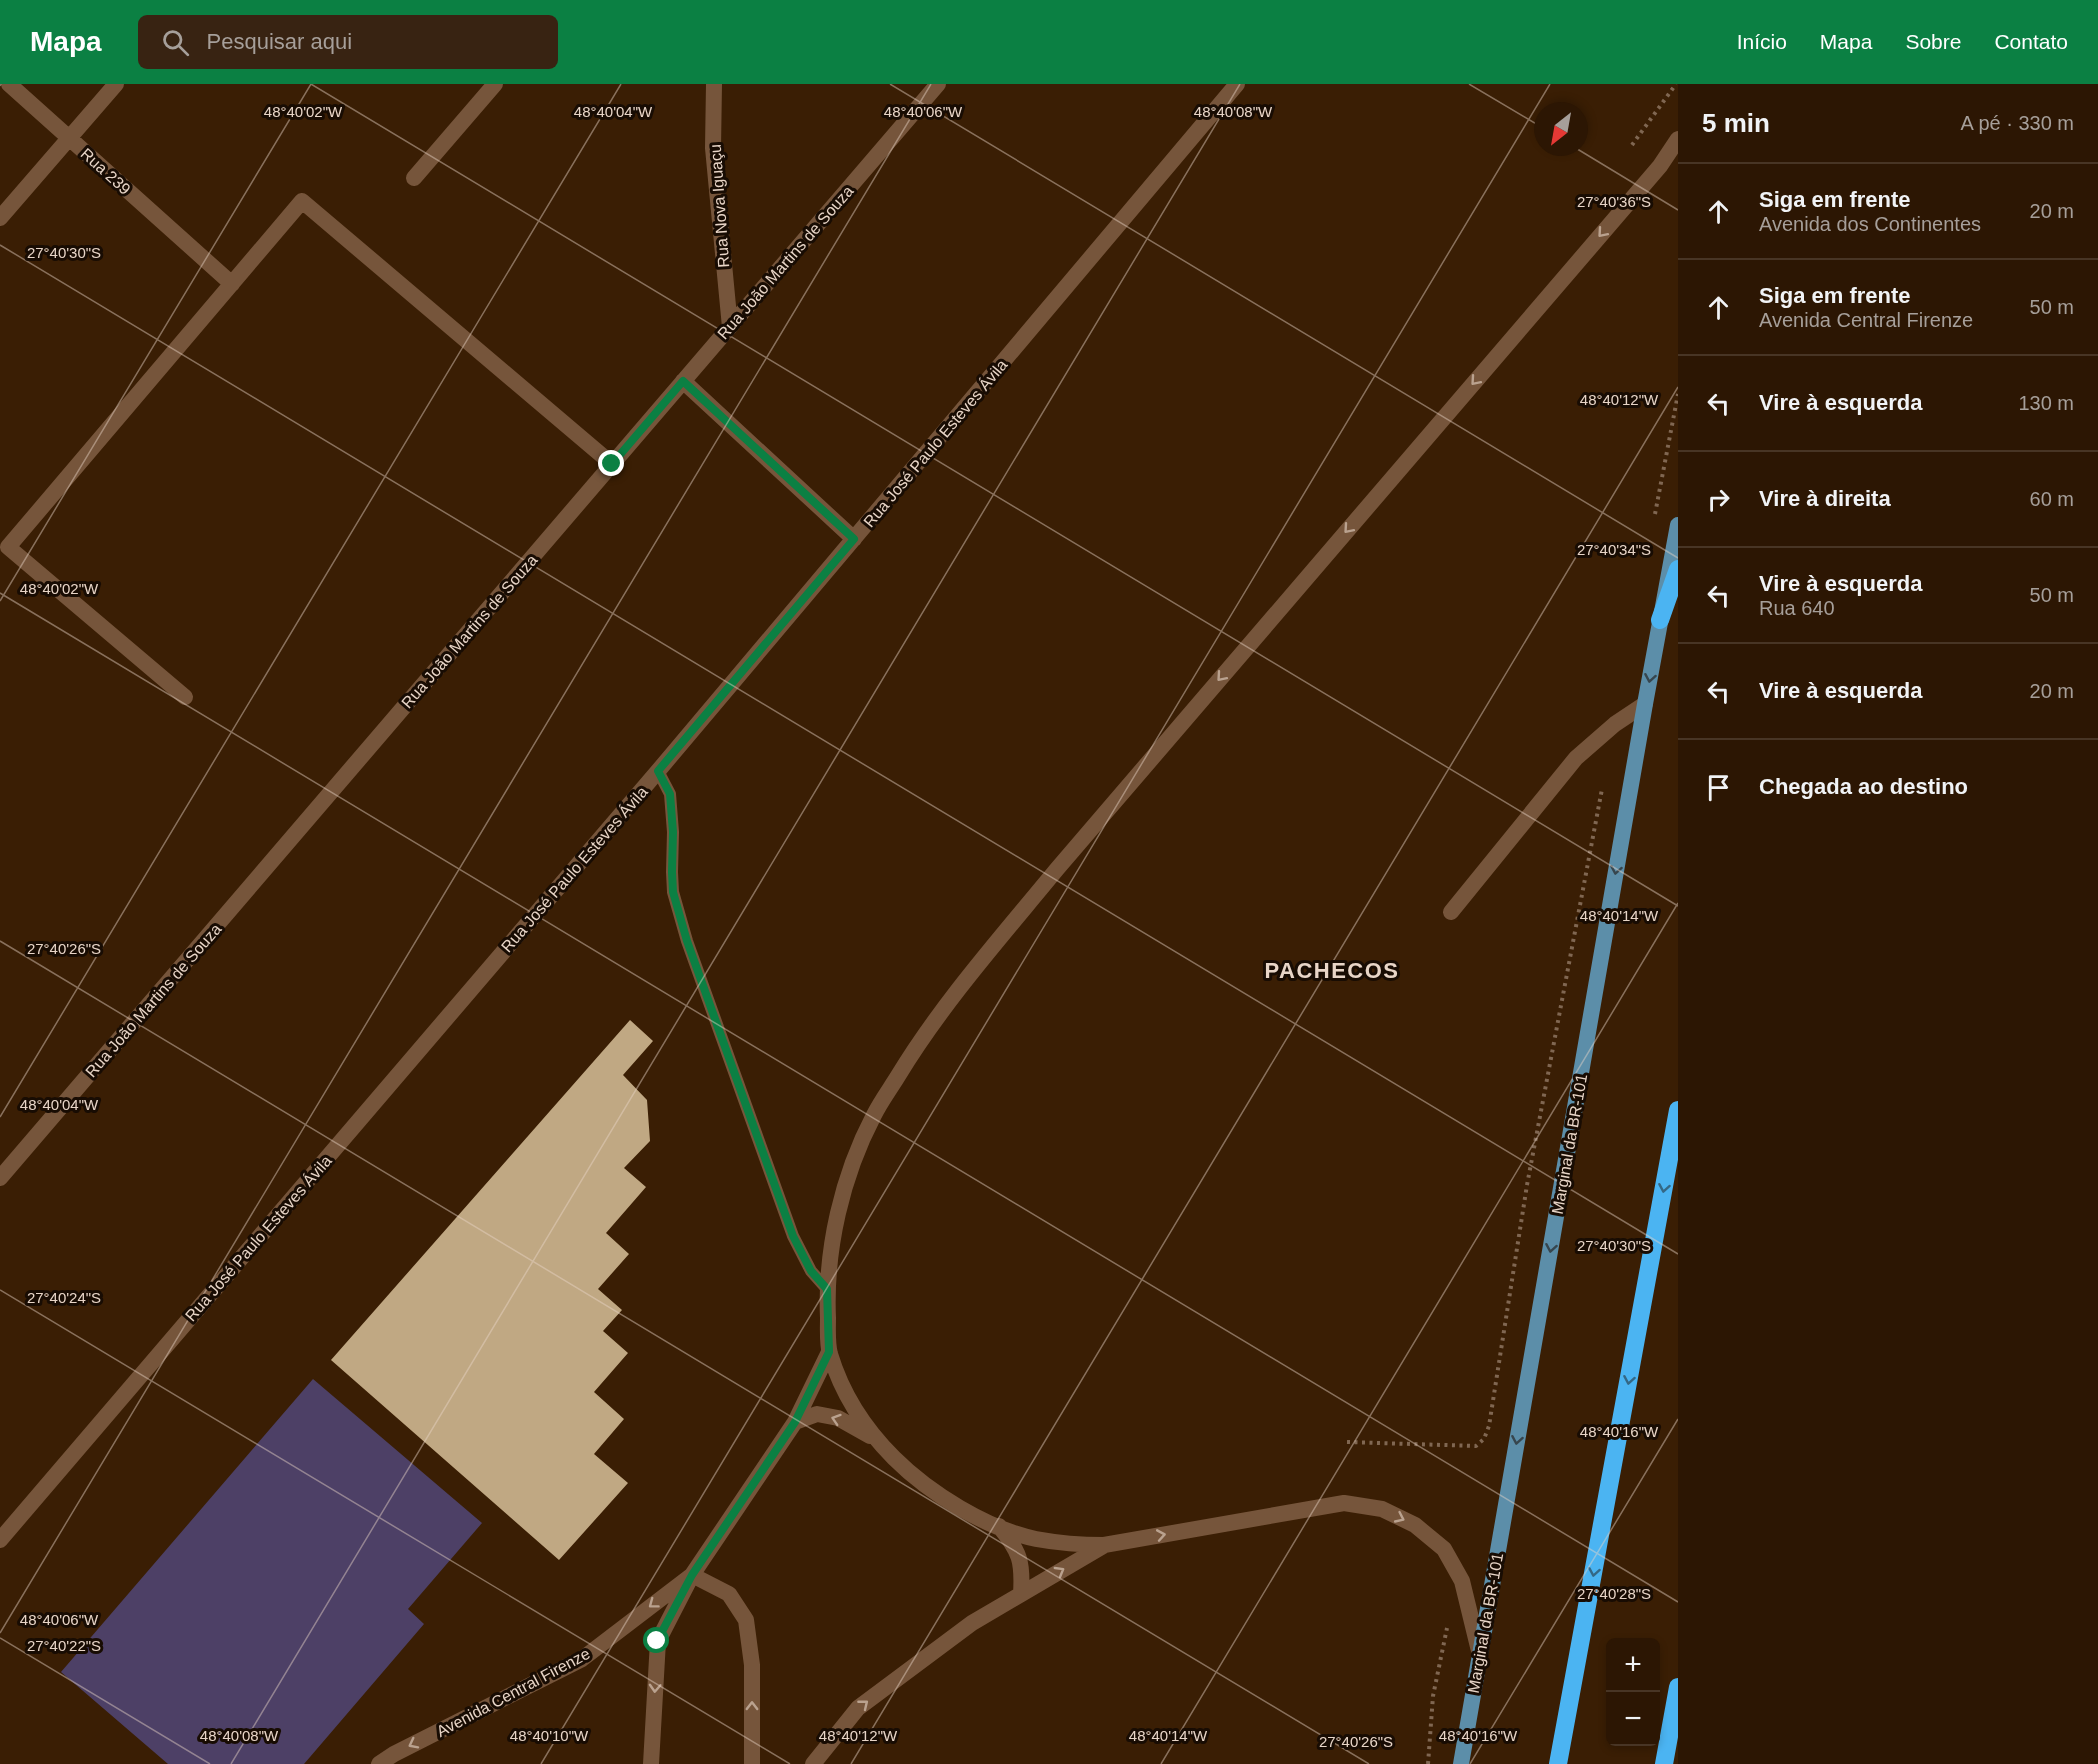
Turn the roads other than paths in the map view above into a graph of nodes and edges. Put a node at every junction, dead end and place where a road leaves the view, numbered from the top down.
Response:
1 (9, 84) edge
2 (116, 84) edge
3 (495, 84) edge
4 (714, 84) edge
5 (938, 84) edge
6 (1238, 84) edge
7 (69, 138) junction
8 (1678, 139) edge
9 (414, 178) dead end
10 (0, 218) edge
11 (232, 284) junction
12 (730, 327) junction
13 (683, 381) junction
14 (612, 464) junction
15 (1678, 525) edge
16 (854, 539) junction
17 (1678, 569) edge
18 (1660, 620) junction
19 (185, 697) dead end
20 (1645, 704) junction
21 (658, 771) junction
22 (1451, 912) dead end
23 (1678, 1110) edge
24 (0, 1178) edge
25 (827, 1289) junction
26 (829, 1352) junction
27 (795, 1422) junction
28 (874, 1438) junction
29 (999, 1526) junction
30 (0, 1540) edge
31 (1104, 1545) junction
32 (692, 1575) junction
33 (1021, 1594) junction
34 (1480, 1655) junction
35 (1678, 1687) edge
36 (379, 1764) edge
37 (651, 1764) edge
38 (752, 1764) edge
39 (813, 1764) edge
40 (1461, 1764) edge
41 (1558, 1764) edge
42 (1664, 1764) edge

1 - 7 street, Rua 239
2 - 7 street
3 - 9 street
4 - 12 street, Rua Nova Iguaçu
5 - 12 street, Rua João Martins de Souza
6 - 16 street, Rua José Paulo Esteves Ávila
7 - 10 street
7 - 11 street, Rua 239
8 -> 25 street
11 - 14 street
11 - 19 street
12 - 13 street, Rua João Martins de Souza
13 - 14 street, Rua João Martins de Souza
13 - 16 street
14 - 24 street, Rua João Martins de Souza
15 - 18 main road, Marginal da BR-101
16 - 21 street, Rua José Paulo Esteves Ávila
17 - 18 highway
18 -> 20 main road, Marginal da BR-101
20 - 22 street
20 -> 34 main road, Marginal da BR-101
21 - 25 lane
21 - 30 street, Rua José Paulo Esteves Ávila
23 -> 41 highway
25 - 26 street
26 - 27 street, Avenida Central Firenze
26 - 28 street
28 -> 27 street
27 - 32 street, Avenida Central Firenze
28 - 29 street
29 - 31 street
29 - 33 street
33 -> 31 street
31 -> 34 street
32 -> 36 street, Avenida Central Firenze
32 -> 37 street
38 -> 32 street
39 -> 33 street
34 - 40 main road, Marginal da BR-101
35 - 42 highway

